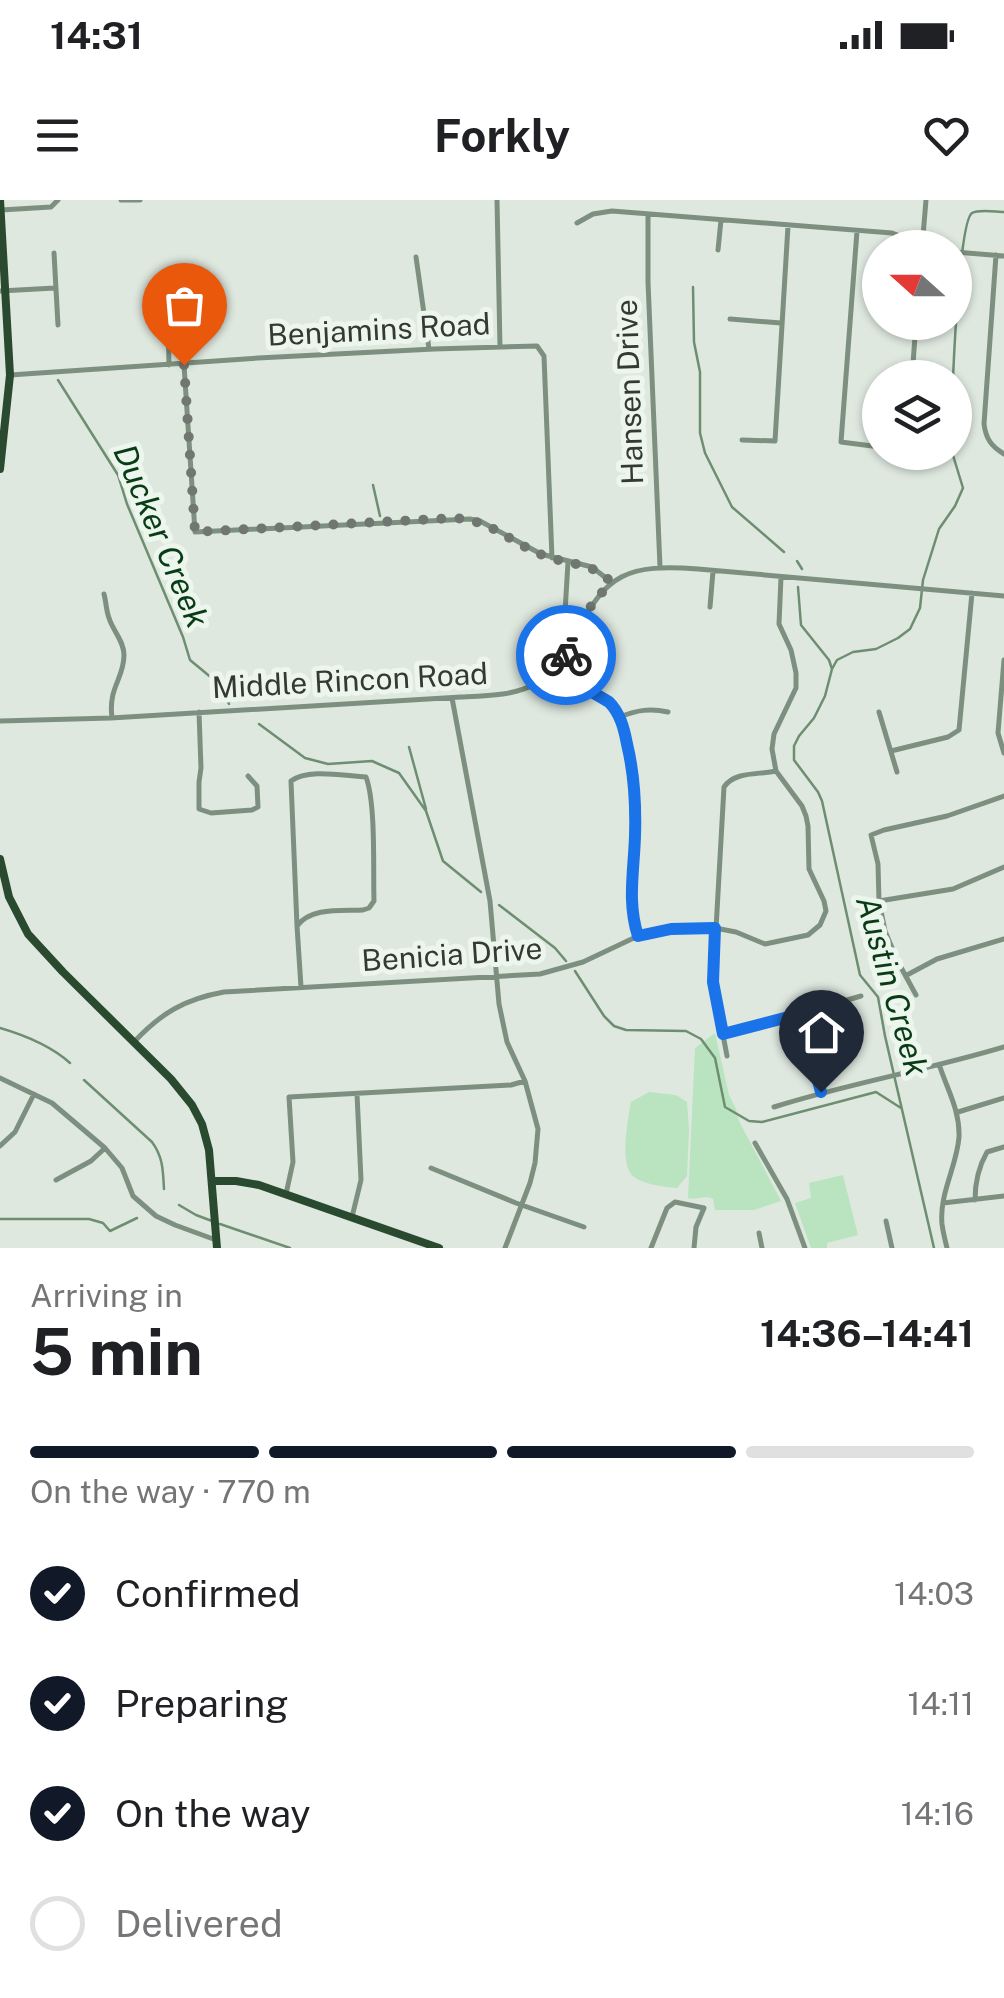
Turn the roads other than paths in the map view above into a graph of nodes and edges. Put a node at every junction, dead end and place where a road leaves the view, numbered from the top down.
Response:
1 (0, 200) edge
2 (58, 200) edge
3 (121, 200) edge
4 (140, 200) edge
5 (496, 200) edge
6 (926, 200) edge
7 (1, 210) edge
8 (648, 214) junction
9 (721, 220) junction
10 (577, 223) dead end
11 (788, 226) junction
12 (923, 230) edge
13 (857, 231) junction
14 (862, 231) edge
15 (718, 250) dead end
16 (54, 253) dead end
17 (972, 253) edge
18 (1000, 256) edge
19 (416, 257) dead end
20 (55, 288) junction
21 (2, 291) edge
22 (168, 318) dead end
23 (730, 319) dead end
24 (781, 322) junction
25 (58, 325) dead end
26 (500, 347) junction
27 (429, 349) junction
28 (169, 365) junction
29 (184, 365) junction
30 (10, 375) junction
31 (742, 440) dead end
32 (862, 445) edge
33 (1004, 454) edge
34 (0, 470) edge
35 (552, 558) junction
36 (568, 562) junction
37 (660, 567) junction
38 (714, 571) junction
39 (781, 577) junction
40 (611, 582) junction
41 (972, 593) junction
42 (104, 594) dead end
43 (1004, 596) edge
44 (710, 607) dead end
45 (565, 612) dead end
46 (1004, 660) edge
47 (555, 670) junction
48 (452, 698) junction
49 (1002, 703) edge
50 (199, 712) junction
51 (668, 712) dead end
52 (879, 712) dead end
53 (620, 717) junction
54 (112, 718) junction
55 (0, 721) edge
56 (891, 751) junction
57 (1004, 753) edge
58 (776, 771) junction
59 (897, 772) dead end
60 (248, 776) dead end
61 (1004, 796) edge
62 (0, 859) edge
63 (1004, 867) edge
64 (879, 901) junction
65 (297, 926) junction
66 (715, 928) junction
67 (638, 936) junction
68 (1004, 939) edge
69 (907, 976) junction
70 (496, 977) junction
71 (300, 986) junction
72 (916, 995) dead end
73 (861, 996) dead end
74 (800, 1018) junction
75 (723, 1034) junction
76 (134, 1042) junction
77 (1004, 1047) edge
78 (727, 1056) dead end
79 (940, 1066) junction
80 (0, 1078) edge
81 (524, 1081) junction
82 (821, 1092) junction
83 (34, 1094) junction
84 (358, 1094) junction
85 (1004, 1098) edge
86 (774, 1108) dead end
87 (958, 1112) junction
88 (756, 1143) dead end
89 (0, 1146) edge
90 (1004, 1147) edge
91 (105, 1148) junction
92 (431, 1168) dead end
93 (56, 1180) dead end
94 (213, 1182) junction
95 (286, 1194) junction
96 (1004, 1196) edge
97 (975, 1200) junction
98 (522, 1204) junction
99 (943, 1204) junction
100 (352, 1217) junction
101 (886, 1221) dead end
102 (584, 1227) dead end
103 (759, 1233) dead end
104 (217, 1244) edge
105 (439, 1248) edge
106 (505, 1248) edge
107 (650, 1248) edge
108 (694, 1248) edge
109 (762, 1248) edge
110 (805, 1248) edge
111 (892, 1248) edge
112 (947, 1248) edge

1 - 7 main road
2 - 7 street
3 - 4 street
5 - 26 street
6 - 12 street
7 - 21 main road
8 - 9 street
8 - 10 street
8 - 37 street, Hansen Drive
9 - 11 street
9 - 15 street
11 - 13 street
11 - 24 street
13 - 14 street
13 - 32 street
16 - 20 street
17 - 18 street
18 - 33 street
19 - 27 street
20 - 21 street
20 - 25 street
21 - 30 main road
22 - 28 street
23 - 24 street
24 - 31 street
26 - 27 street, Benjamins Road
26 - 35 street, Benjamins Road
27 - 29 street, Benjamins Road
28 - 29 street, Benjamins Road
28 - 30 street, Benjamins Road
29 - 35 street
30 - 34 main road
35 - 36 street
36 - 40 street
36 - 45 street
37 - 38 street
37 - 40 street
38 - 39 street
38 - 44 street
39 - 41 street
39 - 58 street
40 - 47 street
41 - 43 street
41 - 56 street
42 - 54 street
46 - 49 street
47 - 48 street, Middle Rincon Road
47 - 53 street
48 - 50 street, Middle Rincon Road
48 - 70 street
49 - 57 street
50 - 54 street, Middle Rincon Road
50 - 60 street
51 - 53 street
52 - 56 street
53 - 67 street
54 - 55 street, Middle Rincon Road
56 - 59 street
58 - 66 street
58 - 66 street, Benicia Drive
61 - 64 street
62 - 76 main road
63 - 64 street
64 - 69 street
65 - 65 street
65 - 71 street
66 - 67 street, Benicia Drive
66 - 75 street
67 - 70 street, Benicia Drive
68 - 69 street
69 - 72 street
70 - 71 street, Benicia Drive
70 - 81 street
71 - 76 street, Benicia Drive
73 - 74 street
74 - 75 street
74 - 82 street
75 - 78 street
76 - 94 main road
77 - 79 street
79 - 82 street
79 - 87 street
80 - 83 street
81 - 84 street
81 - 98 street
82 - 86 street
83 - 89 street
83 - 91 street
84 - 95 street
84 - 100 street
85 - 87 street
87 - 99 street
88 - 110 street
90 - 97 street
91 - 93 street
91 - 104 street
92 - 98 street
94 - 95 main road
94 - 104 main road
95 - 100 main road
96 - 97 street
97 - 99 street
98 - 102 street
98 - 106 street
99 - 112 street
100 - 105 main road
101 - 111 street
103 - 109 street
107 - 108 street

